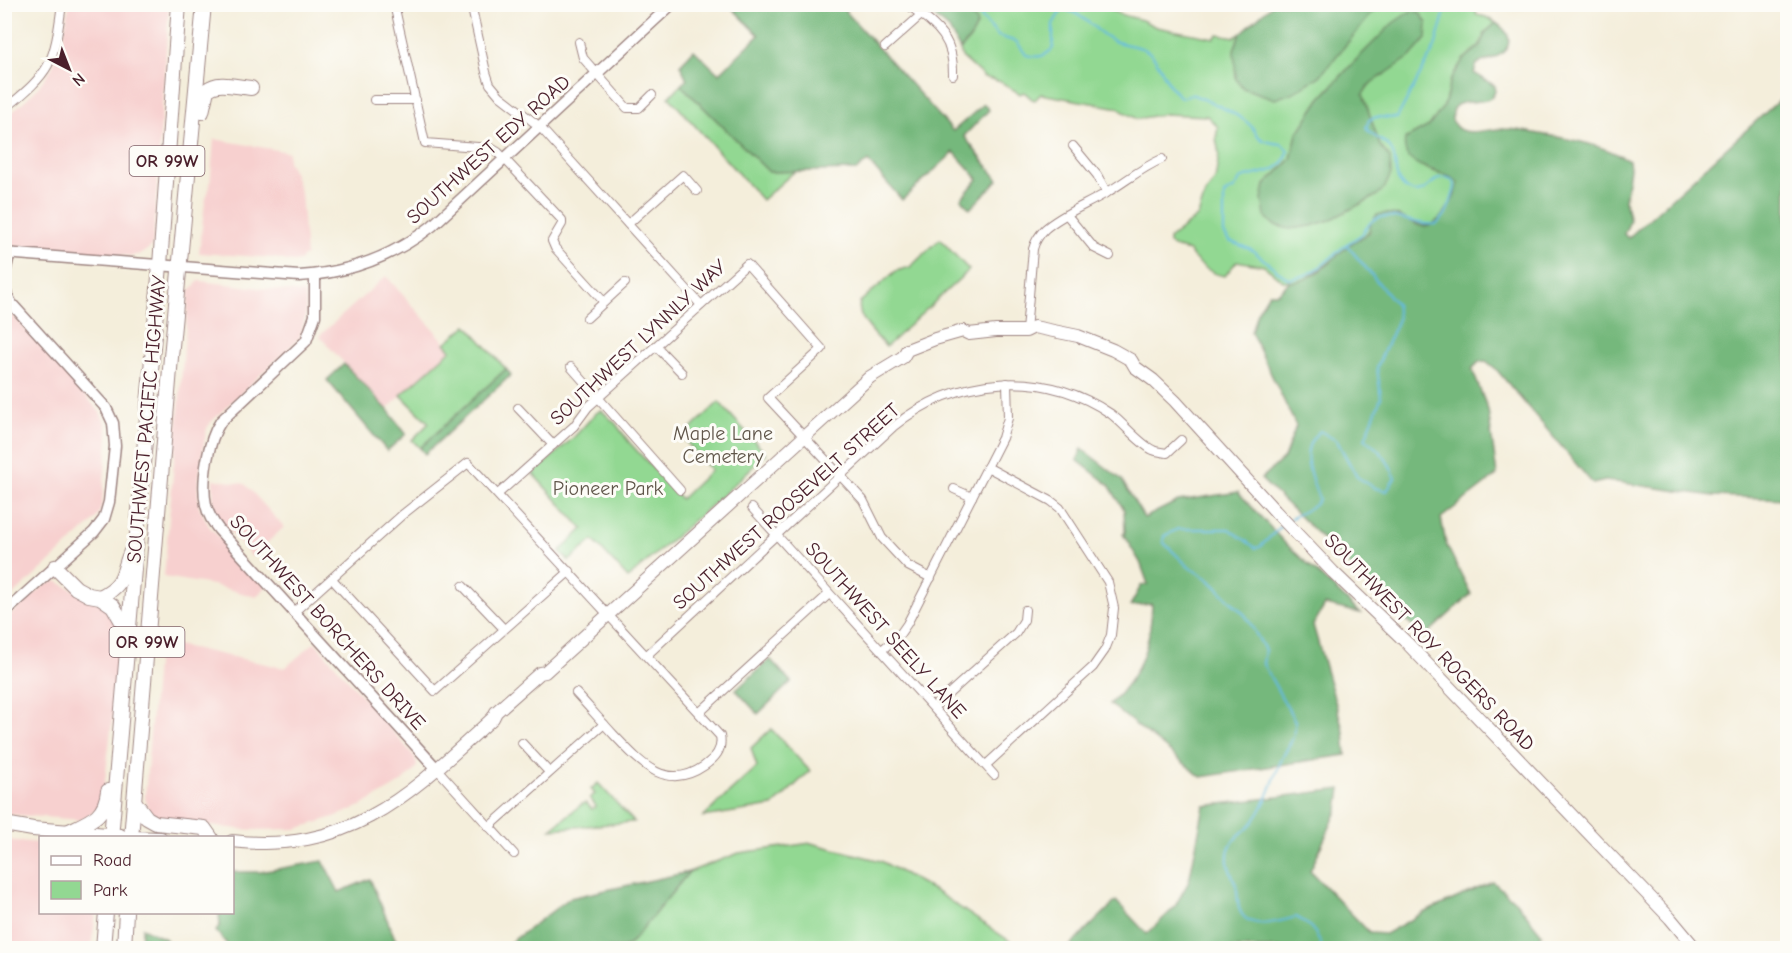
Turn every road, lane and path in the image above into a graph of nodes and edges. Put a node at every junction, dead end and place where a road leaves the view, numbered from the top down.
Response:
1 (62, 4) edge
2 (179, 4) edge
3 (204, 4) edge
4 (394, 4) edge
5 (471, 4) edge
6 (672, 4) edge
7 (907, 4) edge
8 (921, 15) junction
9 (579, 42) dead end
10 (885, 47) dead end
11 (597, 74) junction
12 (953, 75) dead end
13 (251, 88) dead end
14 (652, 95) dead end
15 (374, 100) dead end
16 (416, 100) junction
17 (4, 110) edge
18 (194, 126) junction
19 (540, 127) junction
20 (1073, 146) dead end
21 (506, 159) junction
22 (1162, 159) dead end
23 (697, 191) dead end
24 (1107, 193) junction
25 (1067, 215) junction
26 (628, 224) junction
27 (7, 254) edge
28 (1110, 256) dead end
29 (160, 265) junction
30 (179, 266) junction
31 (315, 275) junction
32 (4, 276) edge
33 (625, 283) dead end
34 (4, 286) edge
35 (604, 302) junction
36 (701, 305) junction
37 (587, 318) dead end
38 (1026, 331) junction
39 (656, 346) junction
40 (572, 366) dead end
41 (682, 373) dead end
42 (1007, 383) junction
43 (599, 397) junction
44 (518, 408) dead end
45 (804, 437) junction
46 (1181, 440) dead end
47 (553, 445) junction
48 (987, 467) junction
49 (840, 476) junction
50 (954, 489) dead end
51 (680, 490) dead end
52 (498, 494) junction
53 (972, 497) junction
54 (752, 508) dead end
55 (778, 535) junction
56 (137, 538) junction
57 (55, 567) junction
58 (570, 571) junction
59 (931, 578) junction
60 (332, 579) junction
61 (463, 586) dead end
62 (829, 594) junction
63 (100, 597) junction
64 (1025, 610) dead end
65 (4, 613) edge
66 (293, 613) junction
67 (609, 614) junction
68 (504, 629) junction
69 (129, 634) junction
70 (882, 650) junction
71 (647, 656) junction
72 (576, 693) dead end
73 (934, 707) junction
74 (699, 713) junction
75 (604, 724) junction
76 (121, 726) junction
77 (522, 743) dead end
78 (986, 765) junction
79 (437, 770) junction
80 (549, 772) junction
81 (994, 775) dead end
82 (134, 801) junction
83 (4, 824) edge
84 (489, 827) junction
85 (69, 831) junction
86 (38, 833) edge
87 (111, 836) edge
88 (131, 836) edge
89 (210, 836) edge
90 (234, 841) edge
91 (514, 854) dead end
92 (106, 914) edge
93 (126, 914) edge
94 (135, 914) edge
95 (124, 944) edge
96 (103, 948) edge
97 (1695, 948) edge

1 - 17 street
2 - 29 highway, SOUTHWEST PACIFIC HIGHWAY / OR 99W
3 - 18 highway, SOUTHWEST PACIFIC HIGHWAY / OR 99W
4 - 16 street
5 - 19 street
6 - 11 street, SOUTHWEST EDY ROAD
7 - 8 street
8 - 10 street
8 - 12 street
9 - 11 street
11 - 14 street
11 - 19 street, SOUTHWEST EDY ROAD
13 - 18 highway
15 - 16 street
16 - 21 street
18 - 30 highway, SOUTHWEST PACIFIC HIGHWAY / OR 99W
19 - 21 street, SOUTHWEST EDY ROAD
19 - 26 street
20 - 24 street
21 - 31 street, SOUTHWEST EDY ROAD
21 - 35 street
22 - 24 street
23 - 26 street
24 - 25 street
25 - 28 street
25 - 38 street
26 - 36 street
27 - 29 street, SOUTHWEST EDY ROAD
27 - 32 street
29 - 30 street, SOUTHWEST EDY ROAD
29 - 56 highway, SOUTHWEST PACIFIC HIGHWAY / OR 99W
30 - 31 street, SOUTHWEST EDY ROAD
30 - 82 highway, SOUTHWEST PACIFIC HIGHWAY / OR 99W
31 - 66 street, SOUTHWEST BORCHERS DRIVE
33 - 35 street
34 - 57 street
35 - 37 street
36 - 39 street, SOUTHWEST LYNNLY WAY
36 - 45 street, SOUTHWEST LYNNLY WAY
38 - 45 main road, SOUTHWEST ROY ROGERS ROAD
38 - 97 main road, SOUTHWEST ROY ROGERS ROAD
39 - 41 street
39 - 43 street, SOUTHWEST LYNNLY WAY
40 - 43 street
42 - 46 street, SOUTHWEST ROOSEVELT STREET
42 - 48 street
42 - 49 street, SOUTHWEST ROOSEVELT STREET
43 - 47 street, SOUTHWEST LYNNLY WAY
43 - 51 street
44 - 47 street
45 - 49 street, SOUTHWEST LYNNLY WAY
45 - 67 main road, SOUTHWEST ROY ROGERS ROAD
47 - 52 street, SOUTHWEST LYNNLY WAY
48 - 53 street
48 - 78 street
49 - 55 street, SOUTHWEST ROOSEVELT STREET
49 - 59 street, SOUTHWEST LYNNLY WAY
50 - 53 street
52 - 58 street
52 - 60 street
53 - 59 street
54 - 55 street, SOUTHWEST SEELY LANE
55 - 62 street, SOUTHWEST SEELY LANE
55 - 71 street, SOUTHWEST ROOSEVELT STREET
56 - 63 highway
56 - 69 highway, SOUTHWEST PACIFIC HIGHWAY / OR 99W
57 - 63 highway
57 - 65 street
58 - 67 street
58 - 68 street
59 - 70 street
60 - 66 street
60 - 68 street
61 - 68 street
62 - 70 street, SOUTHWEST SEELY LANE
62 - 74 street
63 - 69 highway
64 - 73 street
66 - 79 street, SOUTHWEST BORCHERS DRIVE
67 - 71 street
67 - 79 main road, SOUTHWEST ROY ROGERS ROAD
69 - 76 highway, SOUTHWEST PACIFIC HIGHWAY / OR 99W
70 - 73 street, SOUTHWEST SEELY LANE
71 - 74 street
72 - 75 street
73 - 78 street, SOUTHWEST SEELY LANE
74 - 75 street
75 - 80 street
76 - 85 highway
76 - 87 highway, SOUTHWEST PACIFIC HIGHWAY / OR 99W
77 - 80 street
78 - 81 street, SOUTHWEST SEELY LANE
79 - 84 street, SOUTHWEST BORCHERS DRIVE
79 - 90 main road, SOUTHWEST ROY ROGERS ROAD
80 - 84 street
82 - 88 highway, SOUTHWEST PACIFIC HIGHWAY / OR 99W
82 - 89 highway
83 - 86 highway
84 - 91 street, SOUTHWEST BORCHERS DRIVE
85 - 86 highway
85 - 87 highway
92 - 96 highway
93 - 95 highway
94 - 95 highway

